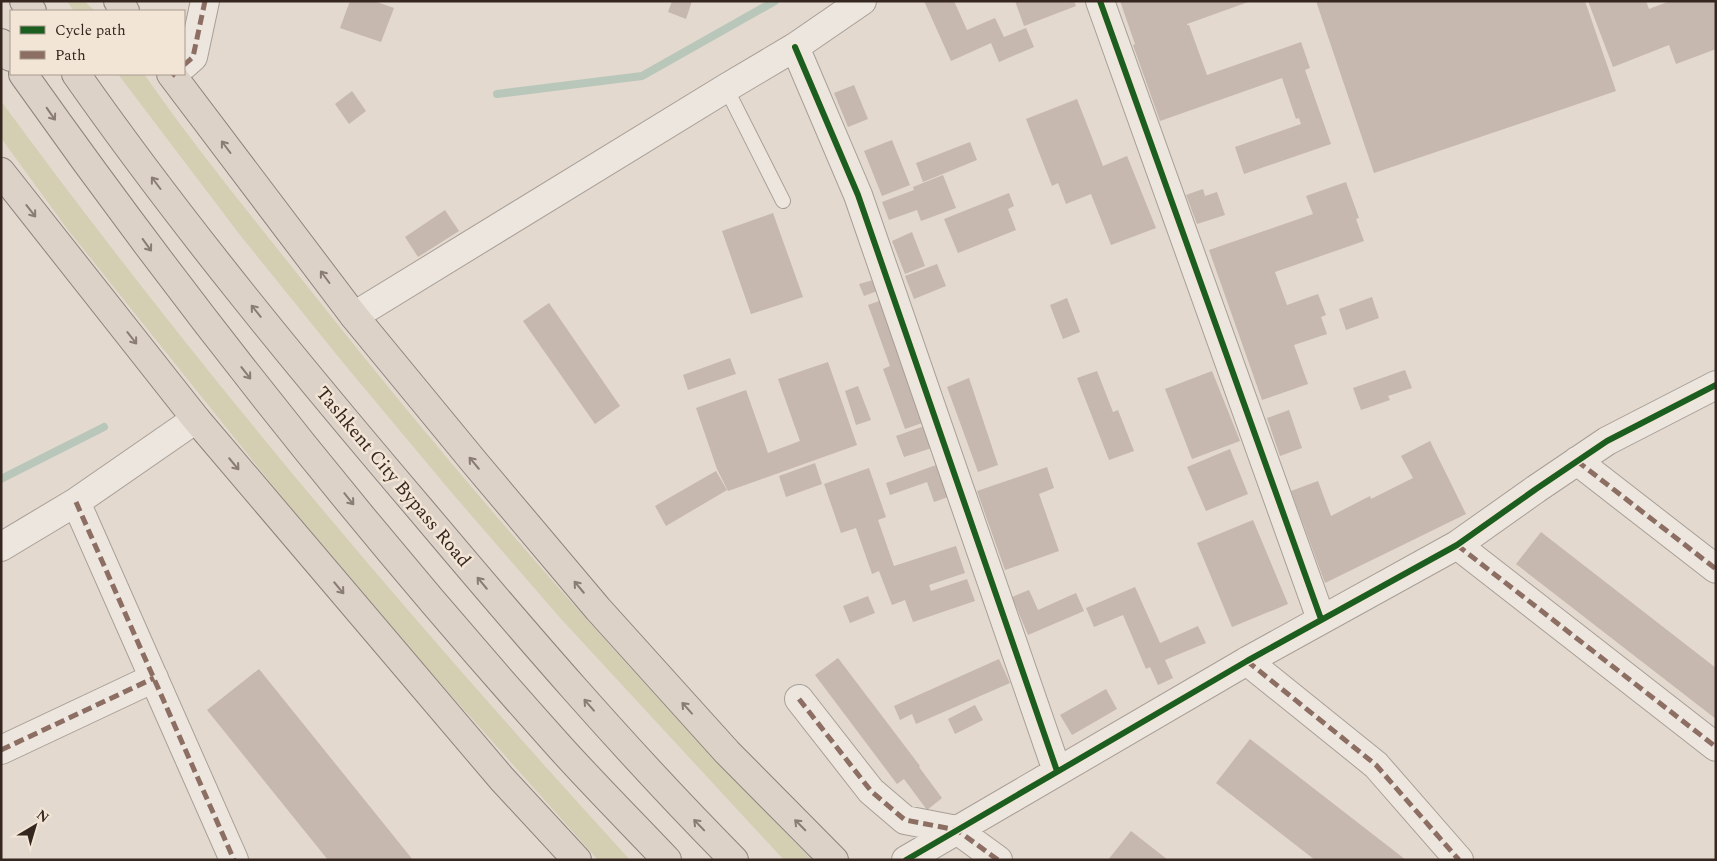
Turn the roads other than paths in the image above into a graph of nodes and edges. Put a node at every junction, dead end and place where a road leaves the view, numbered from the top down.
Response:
1 (205, 1) edge
2 (862, 1) edge
3 (1100, 1) edge
4 (1, 43) edge
5 (795, 48) junction
6 (10, 56) edge
7 (185, 64) edge
8 (24, 75) edge
9 (77, 75) edge
10 (177, 75) edge
11 (726, 88) junction
12 (1, 172) edge
13 (784, 200) dead end
14 (354, 316) junction
15 (1716, 384) edge
16 (196, 419) junction
17 (1577, 461) junction
18 (76, 502) junction
19 (1457, 545) junction
20 (1, 547) edge
21 (1716, 569) edge
22 (1321, 619) junction
23 (1247, 661) junction
24 (154, 678) junction
25 (800, 699) dead end
26 (1716, 746) edge
27 (1, 750) edge
28 (1057, 771) junction
29 (957, 830) junction
30 (234, 860) edge
31 (577, 860) edge
32 (667, 860) edge
33 (734, 860) edge
34 (834, 860) edge
35 (906, 860) edge
36 (998, 860) edge
37 (1459, 860) edge

1 - 7 street
2 - 5 street
3 - 22 street
4 - 6 highway
5 - 11 street
5 - 28 street
8 -> 32 highway
33 -> 9 highway, Tashkent City Bypass Road
14 -> 10 highway
11 - 13 lane
11 - 14 street
12 -> 16 highway
34 -> 14 highway
15 - 17 street
16 - 18 street
16 -> 31 highway
17 - 19 street
17 - 21 street
18 - 20 street
18 - 24 street
19 - 22 street
19 - 26 street
22 - 23 street
23 - 28 street
23 - 37 street
24 - 27 street
24 - 30 street
25 - 29 street
28 - 29 street
29 - 35 street
29 - 36 street

